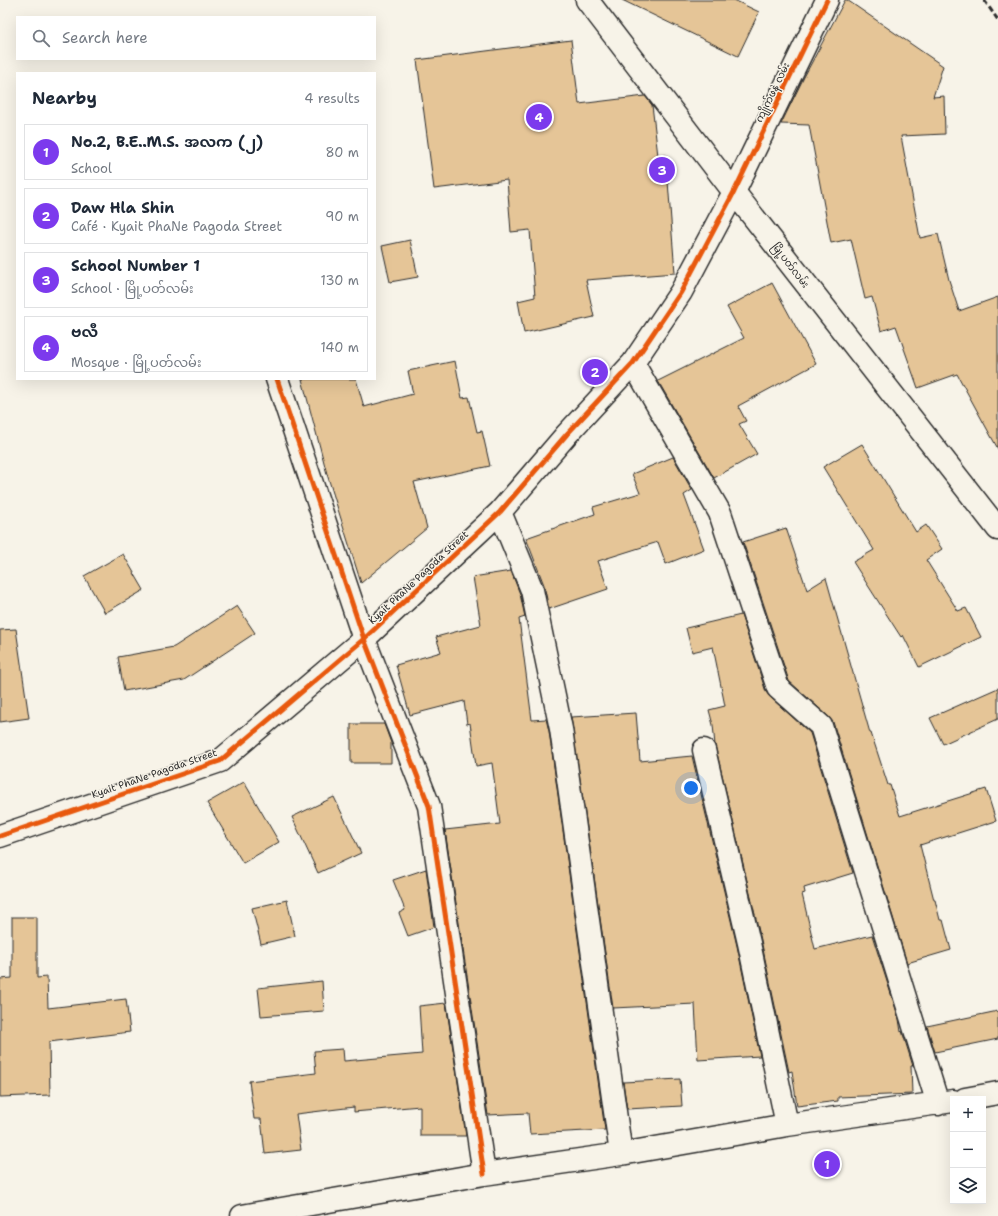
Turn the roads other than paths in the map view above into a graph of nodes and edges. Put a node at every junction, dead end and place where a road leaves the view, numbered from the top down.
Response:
1 (587, 0) edge
2 (826, 0) edge
3 (734, 192) junction
4 (633, 363) junction
5 (277, 380) edge
6 (500, 512) junction
7 (998, 528) edge
8 (364, 639) junction
9 (704, 750) dead end
10 (0, 836) edge
11 (998, 1093) edge
12 (982, 1096) edge
13 (945, 1102) edge
14 (786, 1125) junction
15 (620, 1154) junction
16 (484, 1174) junction
17 (242, 1216) edge

1 - 3 street, မြို့ပတ်လမ်း
2 - 3 street, ကျိုက်ဖနဲ လမ်း
3 - 4 street, Kyait PhaNe Pagoda Street
3 - 7 street, မြို့ပတ်လမ်း
4 - 6 street, Kyait PhaNe Pagoda Street
4 - 13 street
5 - 8 street
6 - 8 street, Kyait PhaNe Pagoda Street
6 - 15 street
8 - 10 street, Kyait PhaNe Pagoda Street
8 - 16 street
9 - 14 street
11 - 12 street
13 - 14 street
14 - 15 street
15 - 16 street
16 - 17 street

